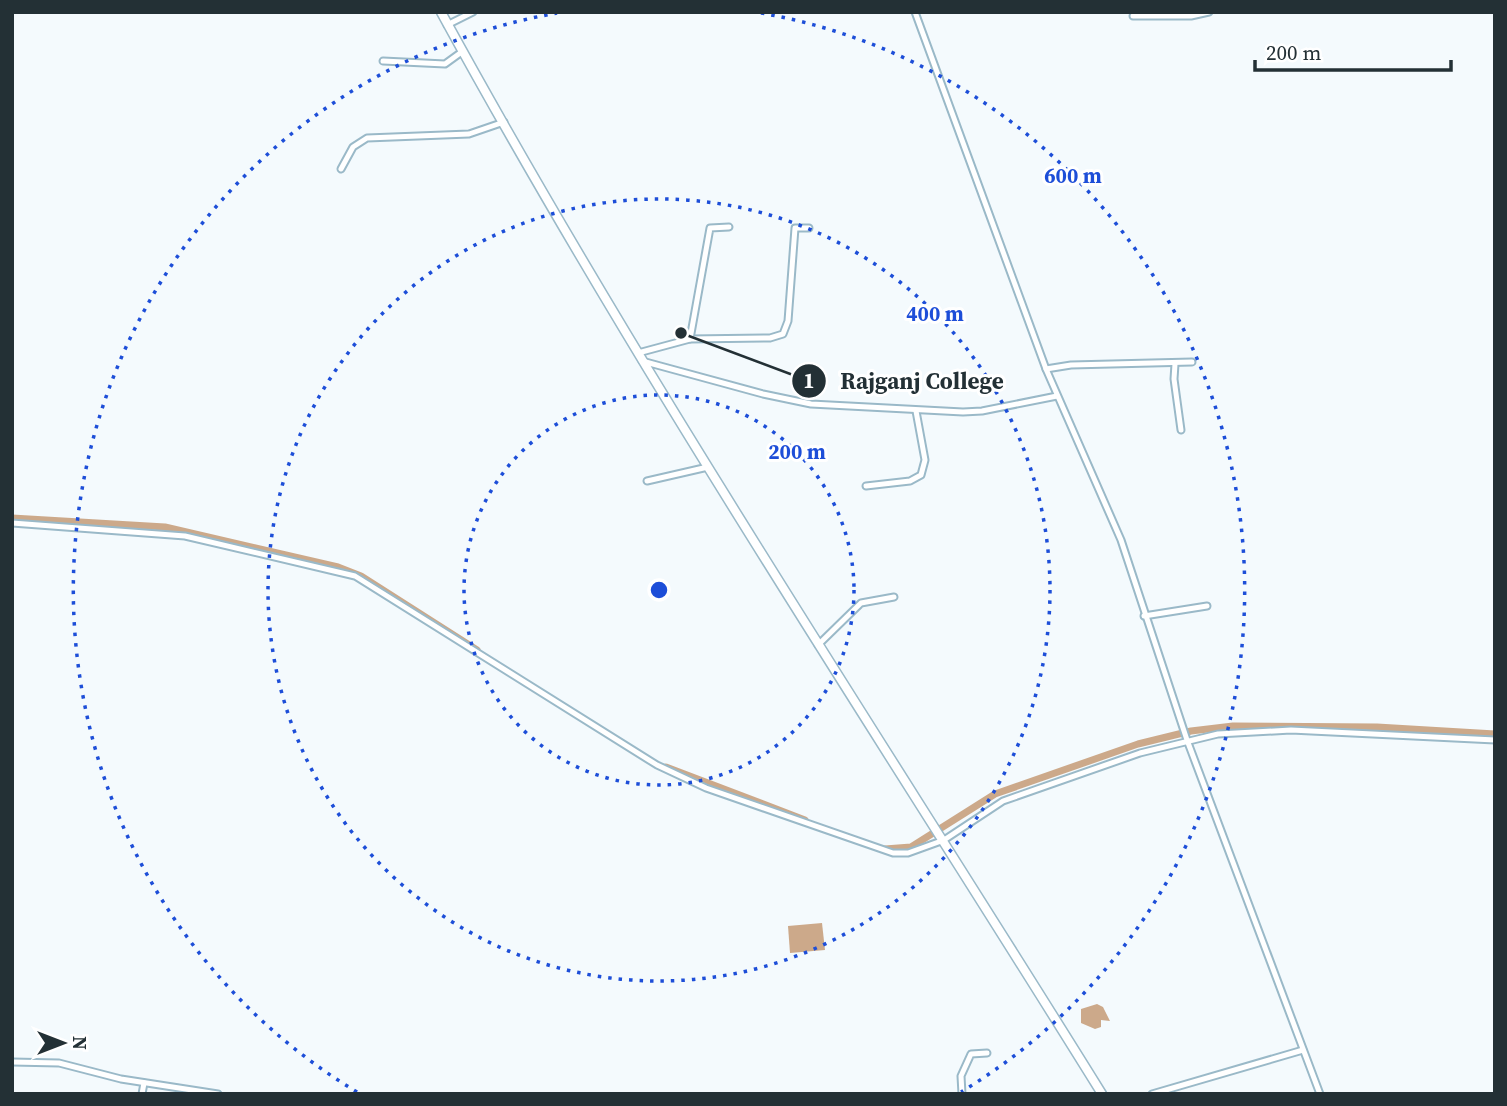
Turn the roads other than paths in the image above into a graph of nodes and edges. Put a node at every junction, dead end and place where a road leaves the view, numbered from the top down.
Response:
1 (441, 12) edge
2 (473, 12) edge
3 (915, 12) edge
4 (1209, 12) edge
5 (1133, 16) dead end
6 (447, 24) junction
7 (463, 51) junction
8 (383, 61) dead end
9 (504, 122) junction
10 (341, 169) dead end
11 (729, 227) dead end
12 (809, 228) dead end
13 (690, 339) junction
14 (640, 357) junction
15 (1192, 362) dead end
16 (1175, 364) junction
17 (1046, 369) junction
18 (1057, 396) junction
19 (916, 411) junction
20 (1181, 430) dead end
21 (708, 467) junction
22 (648, 481) dead end
23 (866, 486) dead end
24 (12, 523) edge
25 (894, 597) dead end
26 (1207, 606) dead end
27 (1144, 616) junction
28 (818, 645) junction
29 (1186, 735) junction
30 (1495, 740) edge
31 (940, 834) junction
32 (1303, 1050) junction
33 (987, 1052) dead end
34 (12, 1062) edge
35 (145, 1083) junction
36 (142, 1094) edge
37 (218, 1094) edge
38 (962, 1094) edge
39 (1102, 1094) edge
40 (1152, 1094) edge
41 (1320, 1094) edge

1 - 6 street
2 - 6 street
3 - 17 street
4 - 5 street
6 - 7 street
7 - 8 street
7 - 9 street
9 - 10 street
9 - 14 street
11 - 13 street
12 - 13 street
13 - 14 street
14 - 19 street
14 - 21 street
15 - 16 street
16 - 17 street
16 - 20 street
17 - 18 street
18 - 19 street
18 - 27 street
19 - 23 street
21 - 22 street
21 - 28 street
24 - 31 street
25 - 28 street
26 - 27 street
27 - 29 street
28 - 31 street
29 - 30 street
29 - 31 street
29 - 32 street
31 - 39 street
32 - 40 street
32 - 41 street
33 - 38 street
34 - 35 street
35 - 36 street
35 - 37 street

